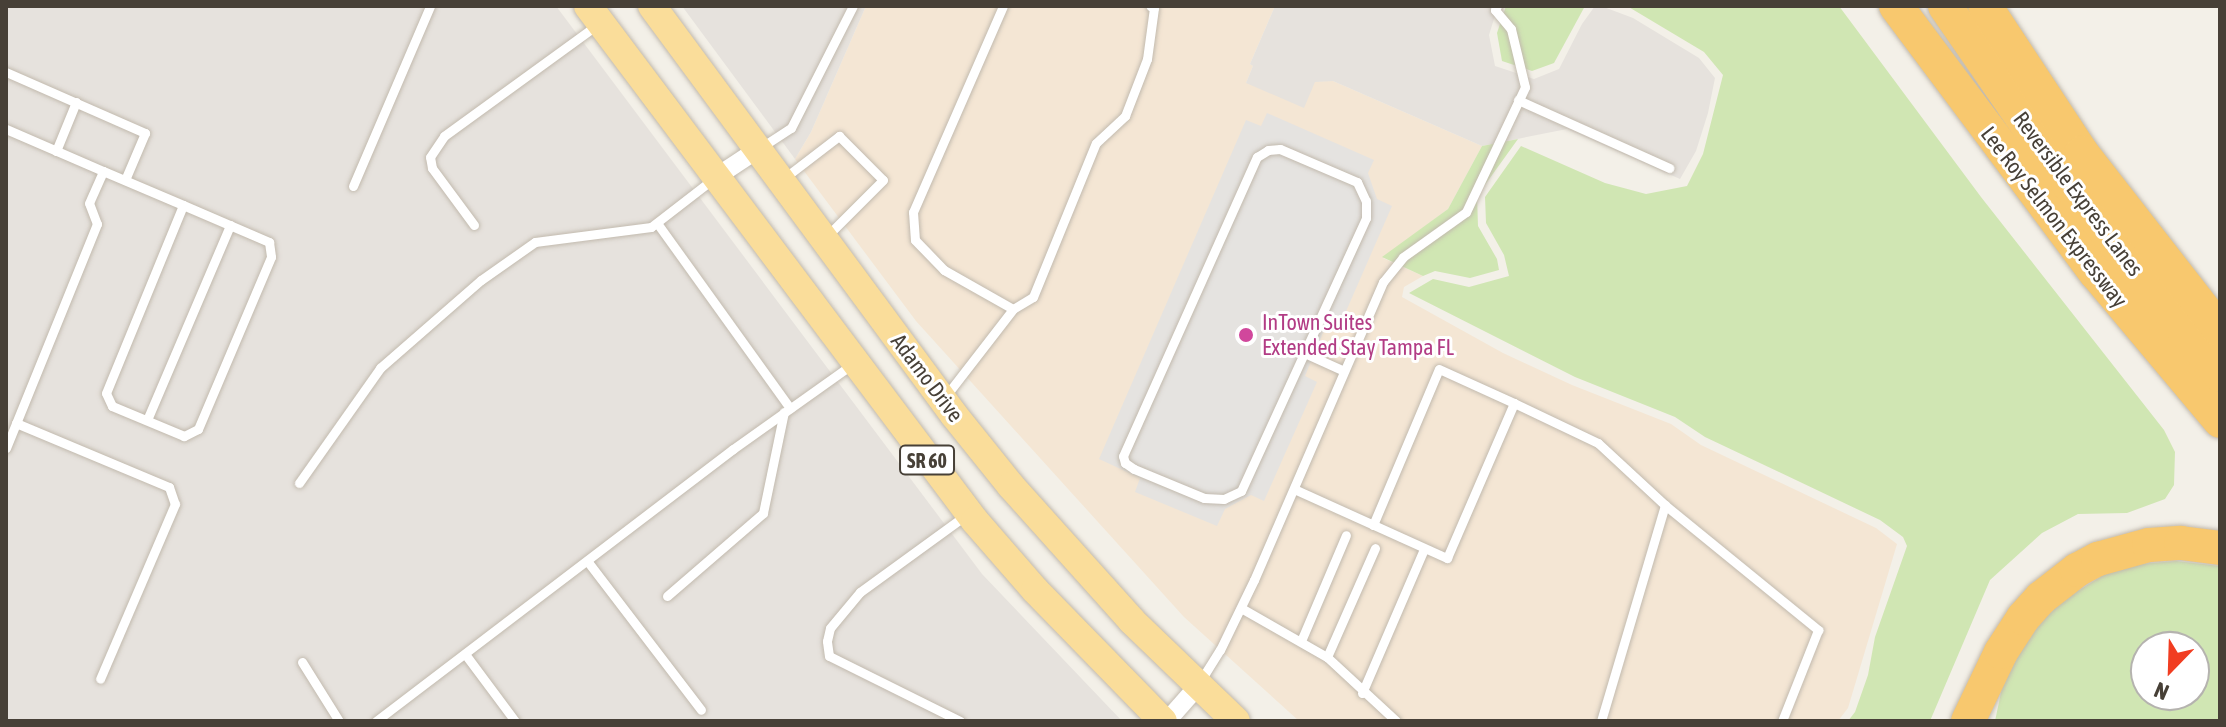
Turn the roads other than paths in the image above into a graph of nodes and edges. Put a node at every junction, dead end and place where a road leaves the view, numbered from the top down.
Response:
1 (430, 6) edge
2 (652, 6) edge
3 (853, 6) edge
4 (1003, 6) edge
5 (1150, 6) edge
6 (1497, 6) edge
7 (1896, 6) edge
8 (1945, 6) edge
9 (1985, 6) edge
10 (594, 14) edge
11 (6, 72) edge
12 (1518, 100) junction
13 (76, 102) junction
14 (6, 129) edge
15 (757, 150) junction
16 (56, 151) junction
17 (1669, 168) dead end
18 (103, 171) junction
19 (716, 177) junction
20 (125, 180) junction
21 (781, 181) junction
22 (353, 186) dead end
23 (183, 205) junction
24 (657, 223) junction
25 (230, 225) junction
26 (474, 225) dead end
27 (823, 239) junction
28 (1013, 309) junction
29 (2220, 330) edge
30 (1302, 352) junction
31 (854, 363) junction
32 (1344, 371) junction
33 (2220, 375) edge
34 (943, 400) junction
35 (1514, 403) junction
36 (787, 410) junction
37 (147, 420) junction
38 (2220, 421) edge
39 (16, 423) junction
40 (6, 448) edge
41 (299, 483) dead end
42 (1294, 489) junction
43 (1665, 505) junction
44 (969, 514) junction
45 (1373, 525) junction
46 (1346, 535) dead end
47 (1375, 548) dead end
48 (2220, 548) edge
49 (1424, 549) junction
50 (588, 562) junction
51 (667, 596) dead end
52 (1241, 608) junction
53 (1301, 641) junction
54 (465, 654) junction
55 (1327, 657) junction
56 (302, 662) dead end
57 (100, 679) dead end
58 (1197, 687) junction
59 (1362, 693) junction
60 (701, 710) dead end
61 (1974, 715) edge
62 (339, 721) edge
63 (376, 721) edge
64 (515, 721) edge
65 (960, 721) edge
66 (1165, 721) edge
67 (1236, 721) edge
68 (1396, 721) edge
69 (1601, 721) edge
70 (1782, 721) edge

1 - 22 lane
2 - 15 main road, Adamo Drive / SR 60
3 - 15 lane
4 - 28 lane
5 - 28 lane
6 - 12 lane
7 - 38 highway, Lee Roy Selmon Expressway
8 - 33 highway, Reversible Express Lanes
9 - 29 highway
10 - 19 main road, SR 60
10 - 26 lane
11 - 13 lane
12 - 17 lane
12 - 32 lane
13 - 16 lane
13 - 20 lane
14 - 16 lane
15 - 19 street
15 - 21 main road, Adamo Drive / SR 60
16 - 18 lane
18 - 20 lane
18 - 39 lane
19 - 24 lane
19 - 31 main road, SR 60
20 - 23 lane
21 - 27 main road, Adamo Drive / SR 60
21 - 27 lane
23 - 25 lane
23 - 37 lane
24 - 36 lane
24 - 41 lane
25 - 37 lane
25 - 37 lane
27 - 34 main road, Adamo Drive / SR 60
28 - 34 lane
30 - 30 lane
30 - 32 lane
31 - 36 lane
31 - 44 main road, SR 60
32 - 42 lane
34 - 58 main road, Adamo Drive / SR 60
35 - 43 lane
35 - 45 lane
35 - 49 lane
36 - 50 lane
36 - 51 lane
39 - 40 lane
39 - 57 lane
42 - 45 lane
42 - 52 lane
43 - 69 lane
43 - 70 lane
44 - 65 lane
44 - 66 main road, SR 60
45 - 49 lane
46 - 53 lane
47 - 55 lane
48 - 61 highway
49 - 59 lane
50 - 54 lane
50 - 60 lane
52 - 53 lane
52 - 58 lane
53 - 55 lane
54 - 63 lane
54 - 64 lane
55 - 59 lane
56 - 62 lane
58 - 66 street
58 - 67 main road, Adamo Drive / SR 60
59 - 68 lane

